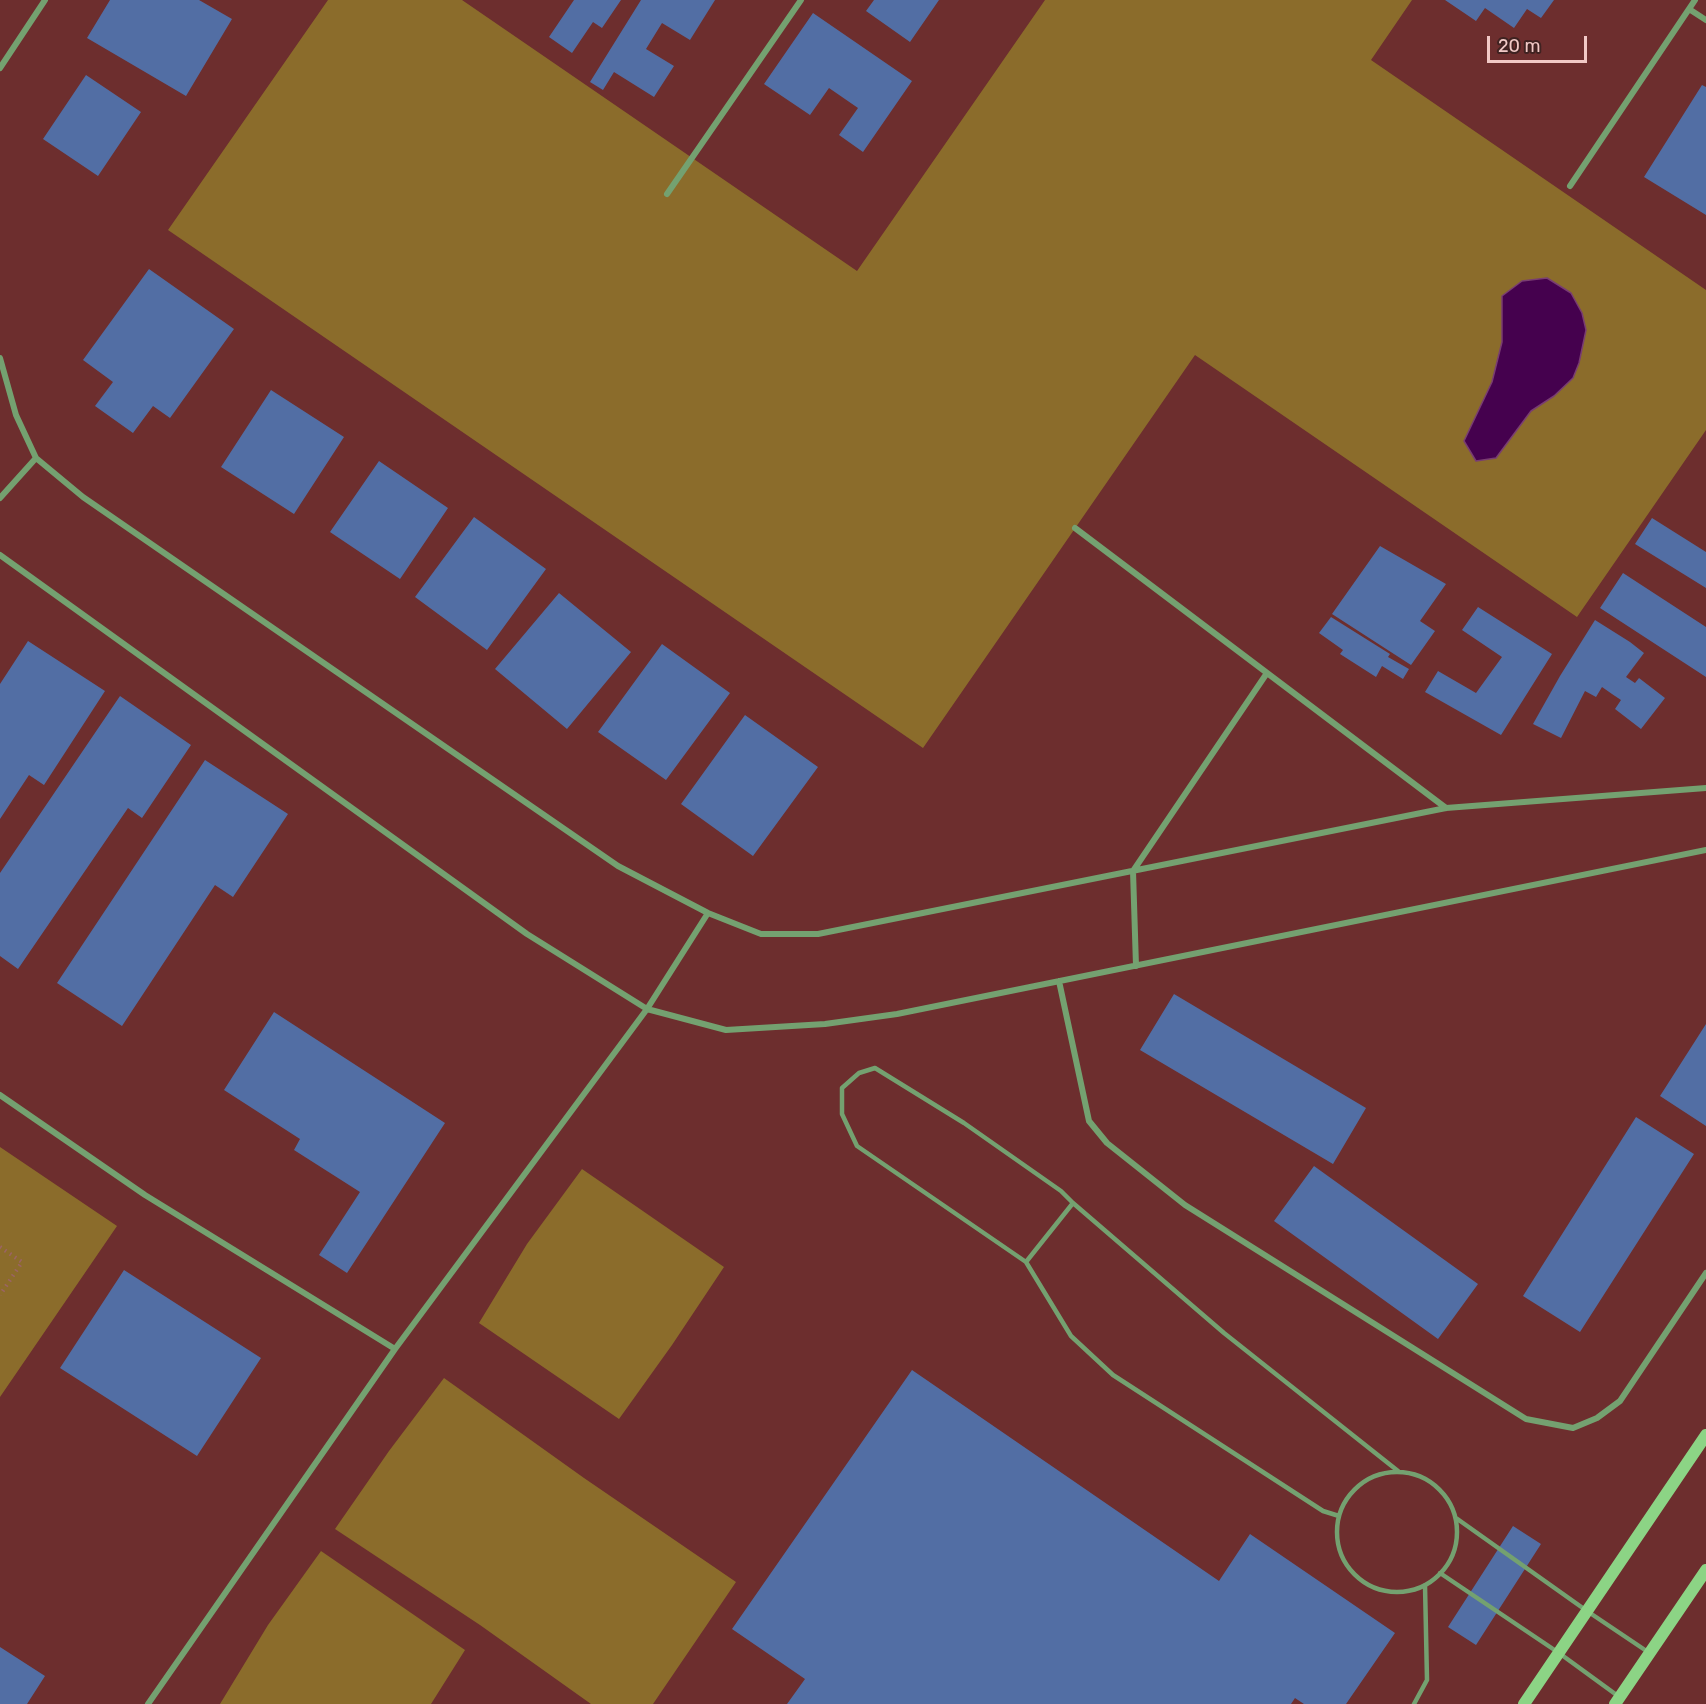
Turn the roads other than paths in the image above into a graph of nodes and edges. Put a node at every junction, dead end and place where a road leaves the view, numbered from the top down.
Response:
1 (45, 0) edge
2 (801, 0) edge
3 (1695, 0) edge
4 (1689, 9) junction
5 (1706, 20) edge
6 (0, 68) edge
7 (1570, 186) dead end
8 (667, 194) dead end
9 (0, 358) edge
10 (36, 458) junction
11 (0, 498) edge
12 (1075, 528) dead end
13 (0, 555) edge
14 (1267, 673) junction
15 (1706, 788) edge
16 (1446, 808) junction
17 (1706, 850) edge
18 (1133, 871) junction
19 (708, 913) junction
20 (1136, 966) junction
21 (1059, 981) junction
22 (647, 1009) junction
23 (0, 1095) edge
24 (1073, 1203) junction
25 (1026, 1262) junction
26 (1706, 1273) edge
27 (395, 1349) junction
28 (1706, 1435) edge
29 (1398, 1471) junction
30 (1339, 1516) junction
31 (1456, 1518) junction
32 (1706, 1570) edge
33 (1440, 1573) junction
34 (1425, 1585) junction
35 (1587, 1611) junction
36 (1559, 1653) junction
37 (1650, 1653) junction
38 (1618, 1701) edge
39 (148, 1704) edge
40 (1413, 1704) edge
41 (1524, 1704) edge

1 - 6 street
2 - 8 street
3 - 4 street
4 - 5 street
4 - 7 street
9 - 10 street
10 - 11 street
10 - 19 street
12 - 14 street
13 - 22 street
14 - 16 street
14 - 18 street
15 - 16 street
16 - 18 street
17 - 20 street
18 - 19 street
18 - 20 street
19 - 22 street
20 - 21 street
21 - 22 street
21 - 26 street
22 - 27 street
23 - 27 street
24 - 25 lane
24 - 25 lane
24 - 29 lane
25 - 30 lane
27 - 39 street
28 - 35 street
29 - 30 lane
29 - 31 lane
30 - 34 lane
31 - 33 lane
31 - 35 lane
32 - 37 street
33 - 34 lane
33 - 36 lane
34 - 40 lane
35 - 36 street
35 - 37 lane
36 - 38 lane
36 - 41 street
37 - 38 street

